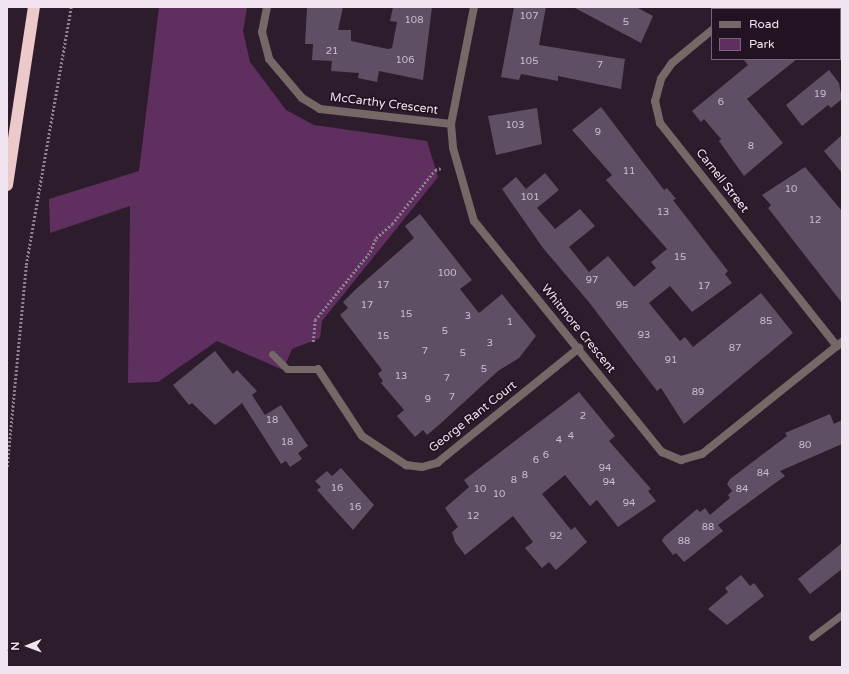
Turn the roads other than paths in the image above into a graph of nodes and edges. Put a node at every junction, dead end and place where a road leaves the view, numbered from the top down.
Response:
1 (34, 7) edge
2 (267, 7) edge
3 (474, 7) edge
4 (711, 31) edge
5 (451, 124) junction
6 (7, 185) edge
7 (840, 344) edge
8 (579, 348) junction
9 (272, 354) dead end
10 (318, 368) joint
11 (842, 614) edge
12 (812, 638) dead end

1 - 6 highway
2 - 5 street, McCarthy Crescent
3 - 5 street, Whitmore Crescent
4 - 7 street, Carnell Street
5 - 8 street, Whitmore Crescent
7 - 8 street, Whitmore Crescent
8 - 10 street, George Rant Court
9 - 10 lane
11 - 12 lane

